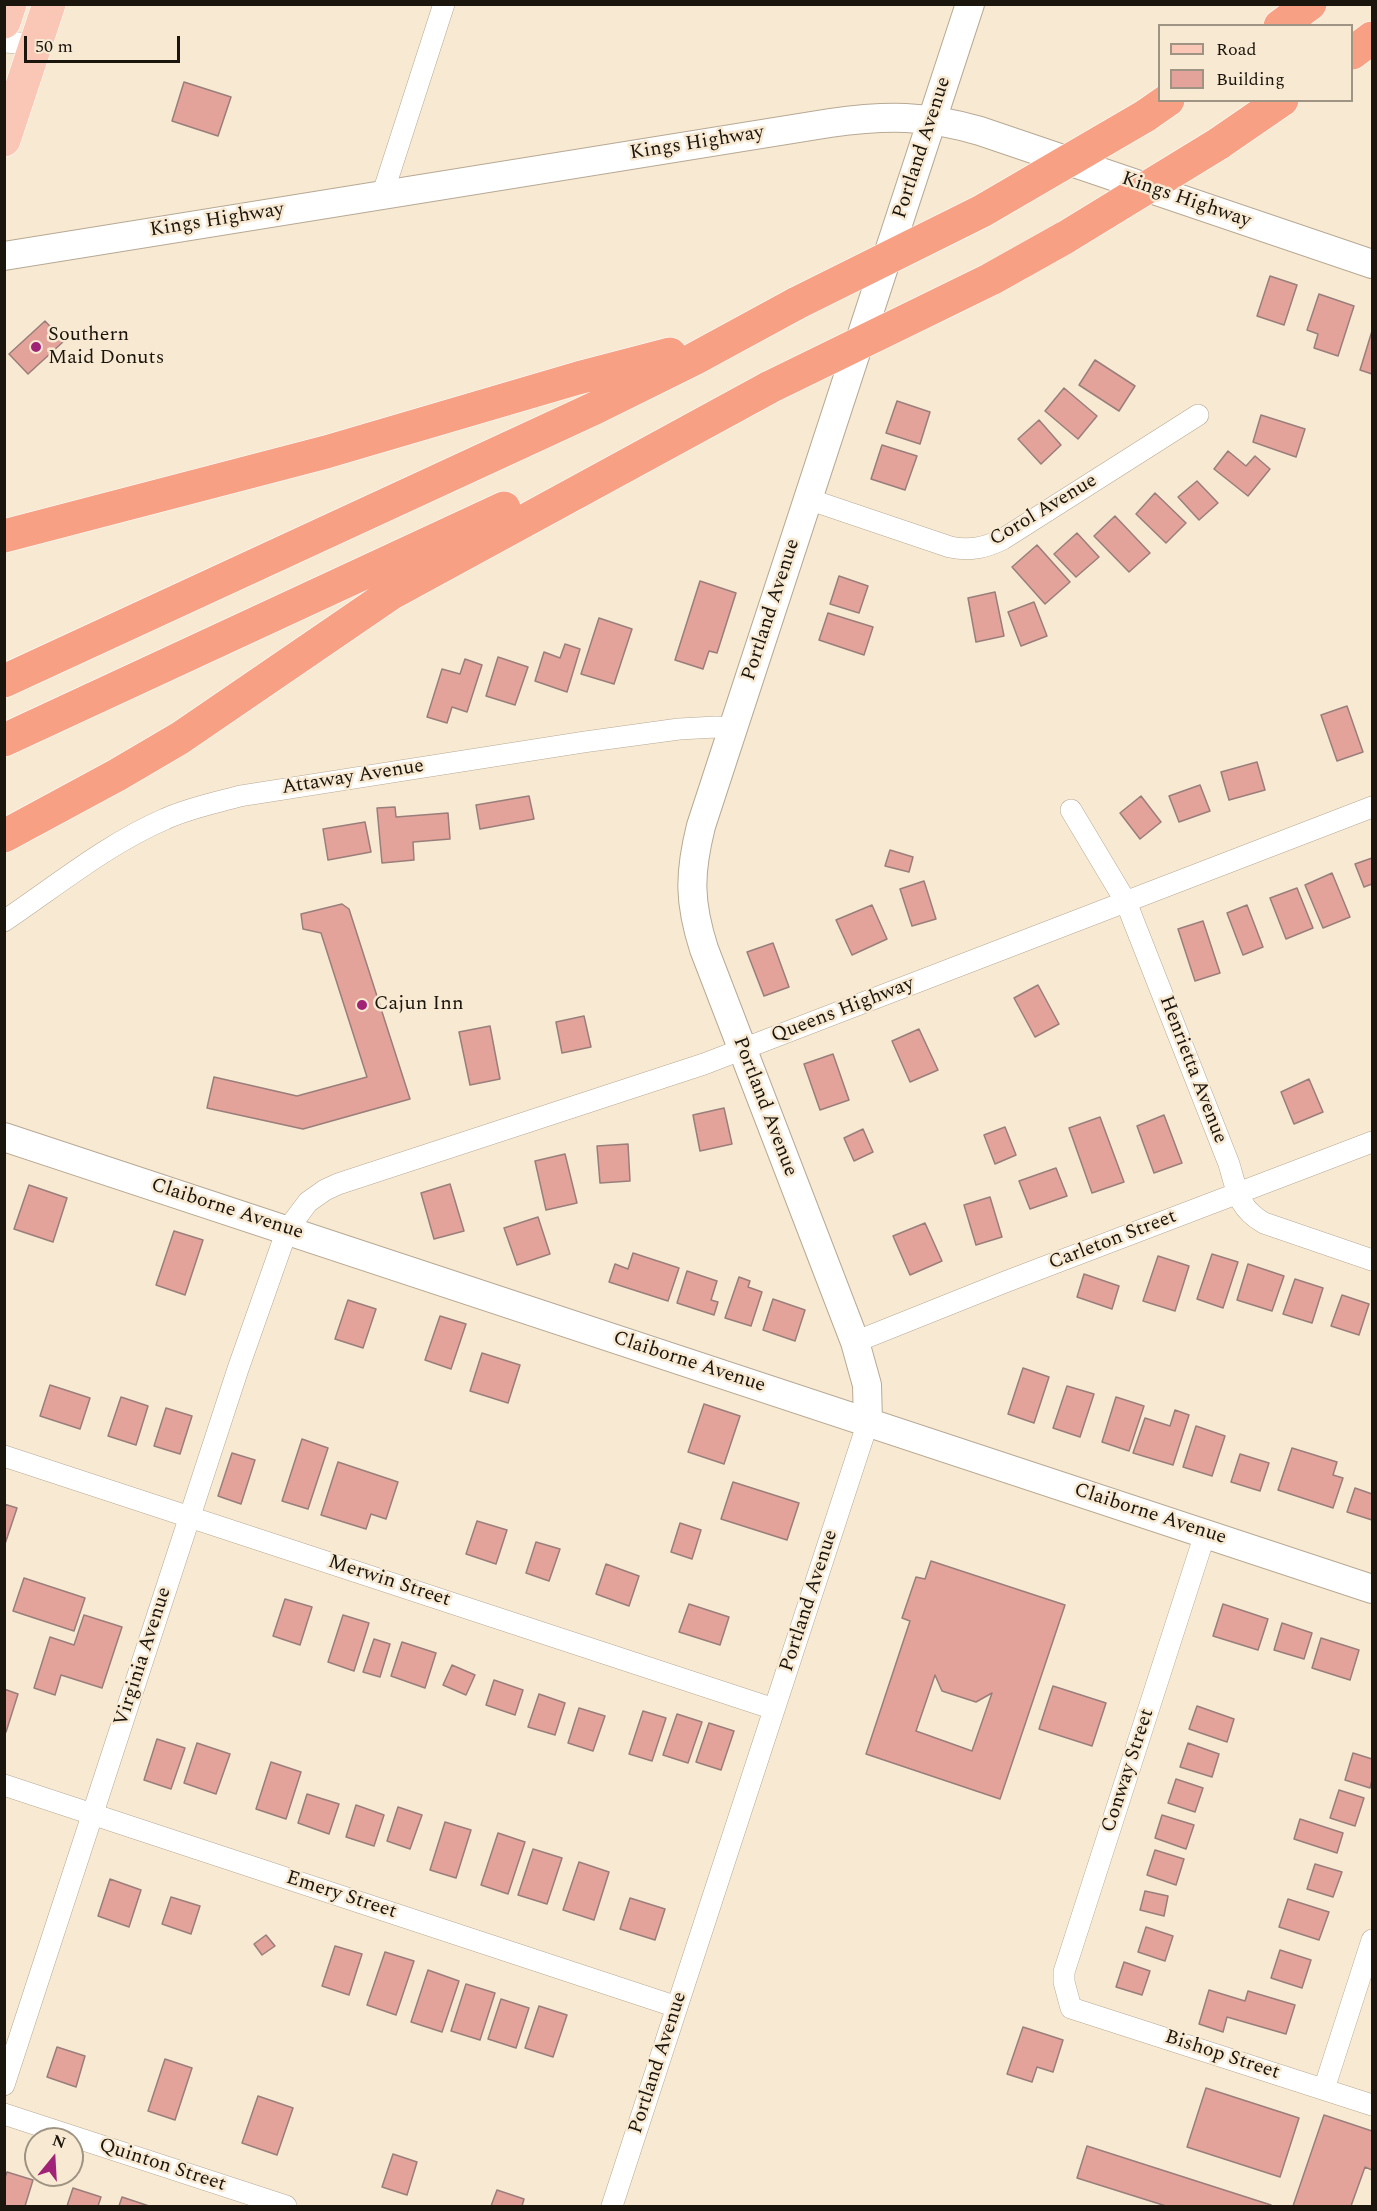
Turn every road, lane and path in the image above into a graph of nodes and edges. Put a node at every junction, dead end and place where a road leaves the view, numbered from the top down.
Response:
1 (10, 4) edge
2 (49, 4) edge
3 (444, 4) edge
4 (970, 4) edge
5 (1310, 4) edge
6 (4, 22) edge
7 (1283, 24) edge
8 (1372, 38) edge
9 (20, 43) edge
10 (1353, 52) edge
11 (1279, 102) edge
12 (1156, 108) edge
13 (933, 119) junction
14 (4, 140) edge
15 (382, 196) junction
16 (4, 256) edge
17 (1372, 264) edge
18 (797, 303) junction
19 (770, 387) junction
20 (1198, 415) dead end
21 (808, 499) junction
22 (4, 536) edge
23 (4, 681) edge
24 (733, 728) junction
25 (4, 740) edge
26 (1372, 807) edge
27 (1071, 810) dead end
28 (4, 837) edge
29 (1126, 903) junction
30 (4, 921) edge
31 (742, 1050) junction
32 (4, 1137) edge
33 (1372, 1142) edge
34 (1238, 1193) junction
35 (286, 1230) junction
36 (1372, 1260) edge
37 (855, 1342) junction
38 (868, 1422) junction
39 (4, 1456) edge
40 (190, 1517) junction
41 (1206, 1534) junction
42 (1372, 1589) edge
43 (774, 1709) junction
44 (4, 1785) edge
45 (93, 1815) junction
46 (1372, 1940) edge
47 (677, 2007) junction
48 (1071, 2008) joint
49 (4, 2085) edge
50 (1324, 2089) junction
51 (1372, 2105) edge
52 (4, 2114) edge
53 (286, 2206) edge
54 (612, 2206) edge

1 - 6 main road
2 - 9 main road
3 - 15 street
4 - 13 street, Portland Avenue
5 - 7 highway
8 - 10 highway
9 - 14 main road
11 - 19 highway, bridge
12 - 18 highway, bridge
13 - 15 street, Kings Highway
13 - 17 street, Kings Highway
13 - 21 street, Portland Avenue
15 - 16 street, Kings Highway
18 - 22 highway
18 - 23 highway
19 - 25 highway
19 - 28 highway
20 - 21 street, Corol Avenue
21 - 24 street, Portland Avenue
24 - 30 street, Attaway Avenue
24 - 31 street, Portland Avenue
26 - 29 street, Queens Highway
27 - 29 street, Henrietta Avenue
29 - 31 street, Queens Highway
29 - 34 street, Henrietta Avenue
31 - 35 street, Queens Highway
31 - 37 street, Portland Avenue
32 - 35 street, Claiborne Avenue
33 - 34 street, Carleton Street
34 - 36 street, Henrietta Avenue
34 - 37 street, Carleton Street
35 - 38 street, Claiborne Avenue
35 - 40 street, Virginia Avenue
37 - 38 street, Portland Avenue
38 - 41 street, Claiborne Avenue
38 - 43 street, Portland Avenue
39 - 40 street, Merwin Street
40 - 43 street, Merwin Street
40 - 45 street, Virginia Avenue
41 - 42 street, Claiborne Avenue
41 - 48 street, Conway Street
43 - 47 street, Portland Avenue
44 - 45 street, Emery Street
45 - 47 street, Emery Street
45 - 49 street, Virginia Avenue
46 - 50 street
47 - 54 street, Portland Avenue
48 - 50 street, Bishop Street
50 - 51 street, Bishop Street
52 - 53 street, Quinton Street

